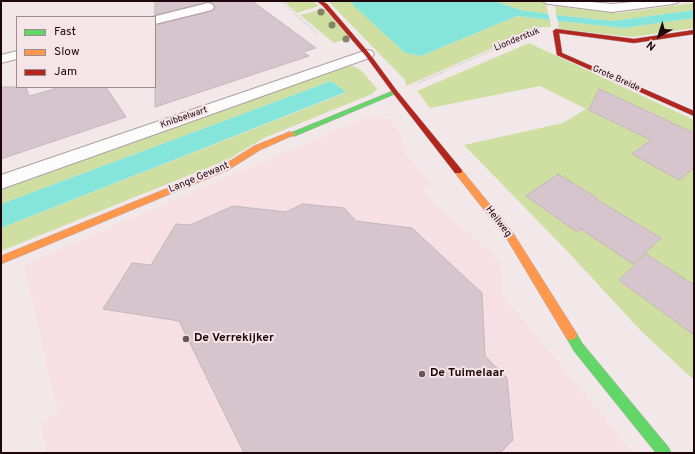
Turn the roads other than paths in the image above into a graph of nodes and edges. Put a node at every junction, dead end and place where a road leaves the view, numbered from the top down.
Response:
1 (319, 1) edge
2 (549, 1) edge
3 (673, 1) edge
4 (208, 7) dead end
5 (156, 20) edge
6 (694, 32) edge
7 (367, 54) junction
8 (16, 55) edge
9 (1, 59) edge
10 (395, 92) junction
11 (694, 114) edge
12 (1, 182) edge
13 (1, 260) edge
14 (664, 453) edge

1 - 7 street, Heilweg
2 - 3 street
4 - 5 street
6 - 11 street, Grote Breide
7 - 10 street, Heilweg
7 - 12 street, Knibbelwart
8 - 9 street
10 - 13 street, Lange Gewant
10 - 14 street, Heilweg

